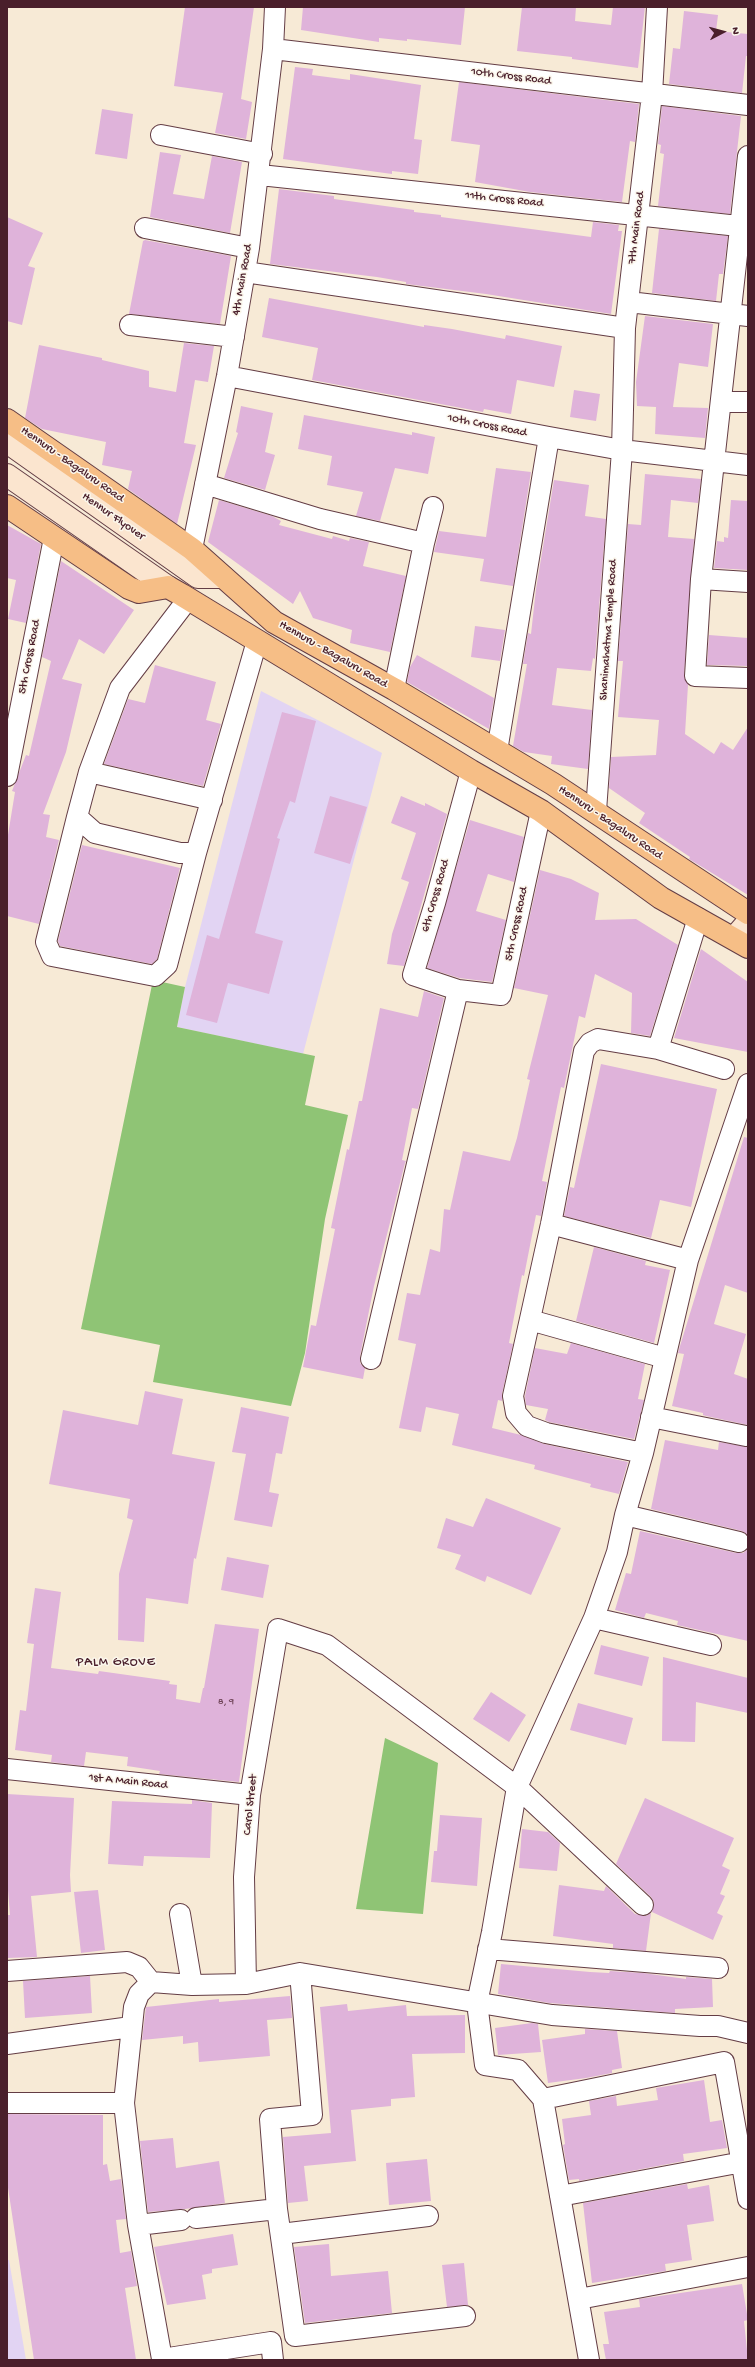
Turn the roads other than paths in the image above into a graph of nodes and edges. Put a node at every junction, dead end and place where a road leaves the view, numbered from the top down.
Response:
1 (275, 7) edge
2 (657, 7) edge
3 (273, 49) junction
4 (652, 94) junction
5 (748, 105) edge
6 (161, 135) dead end
7 (262, 154) junction
8 (748, 156) edge
9 (260, 175) junction
10 (639, 214) junction
11 (744, 226) edge
12 (145, 228) dead end
13 (249, 248) junction
14 (244, 272) junction
15 (629, 302) junction
16 (739, 315) edge
17 (130, 325) dead end
18 (625, 328) junction
19 (234, 337) junction
20 (227, 376) junction
21 (722, 402) junction
22 (748, 402) edge
23 (7, 420) edge
24 (549, 437) junction
25 (7, 442) edge
26 (622, 450) junction
27 (715, 461) junction
28 (748, 466) edge
29 (7, 475) edge
30 (205, 484) junction
31 (7, 506) edge
32 (432, 507) dead end
33 (54, 538) junction
34 (424, 543) junction
35 (192, 549) junction
36 (223, 577) junction
37 (701, 579) junction
38 (748, 582) edge
39 (168, 587) junction
40 (188, 599) junction
41 (257, 640) junction
42 (748, 678) edge
43 (394, 690) junction
44 (497, 751) junction
45 (471, 771) junction
46 (89, 772) junction
47 (7, 776) edge
48 (212, 800) junction
49 (541, 811) junction
50 (596, 811) junction
51 (77, 817) junction
52 (196, 853) junction
53 (748, 913) edge
54 (698, 918) junction
55 (743, 936) edge
56 (458, 990) junction
57 (658, 1049) junction
58 (724, 1069) dead end
59 (748, 1084) edge
60 (551, 1224) junction
61 (688, 1260) junction
62 (530, 1320) junction
63 (665, 1358) junction
64 (371, 1359) dead end
65 (651, 1417) junction
66 (746, 1436) dead end
67 (643, 1453) junction
68 (625, 1515) junction
69 (739, 1542) dead end
70 (594, 1618) junction
71 (711, 1645) dead end
72 (7, 1769) edge
73 (517, 1787) junction
74 (250, 1795) junction
75 (643, 1905) dead end
76 (180, 1914) dead end
77 (488, 1948) junction
78 (718, 1968) dead end
79 (7, 1971) edge
80 (300, 1973) junction
81 (151, 1982) junction
82 (246, 1984) junction
83 (192, 1985) junction
84 (477, 2003) junction
85 (131, 2027) junction
86 (748, 2033) edge
87 (7, 2044) edge
88 (543, 2099) junction
89 (7, 2103) edge
90 (124, 2103) junction
91 (745, 2162) edge
92 (560, 2196) junction
93 (748, 2198) edge
94 (278, 2209) junction
95 (428, 2216) dead end
96 (138, 2225) junction
97 (280, 2234) junction
98 (748, 2267) edge
99 (579, 2298) junction
100 (465, 2316) dead end
101 (273, 2360) edge
102 (590, 2360) edge

1 - 3 street, 4th Main Road
2 - 4 street, 7th Main Road
3 - 4 street, 10th Cross Road
3 - 7 street, 4th Main Road
4 - 5 street, 10th Cross Road
4 - 10 street, 7th Main Road
6 - 7 street
7 - 9 street, 4th Main Road
8 - 11 street
9 - 10 street, 11th Cross Road
9 - 13 street, 4th Main Road
10 - 11 street, 11th Cross Road
10 - 15 street, 7th Main Road
11 - 16 street
12 - 13 street
13 - 14 street, 4th Main Road
14 - 18 street
14 - 19 street, 4th Main Road
15 - 16 street
15 - 18 street, 7th Main Road
16 - 21 street
17 - 19 street
18 - 26 street, 7th Main Road
19 - 20 street, 4th Main Road
20 - 24 street, 10th Cross Road
20 - 30 street, 4th Main Road
21 - 22 street
21 - 27 street
23 - 35 main road, Hennuru - Bagaluru Road
24 - 26 street, 10th Cross Road
24 - 44 street
25 - 36 main road, Hennur Flyover
26 - 27 street, 10th Cross Road
26 - 50 street, Shanimahatma Temple Road
27 - 28 street, 10th Cross Road
27 - 37 street
29 - 39 main road
30 - 34 street
30 - 35 street, 4th Main Road
31 - 33 main road
32 - 34 street
33 - 39 main road
33 - 47 street, 5th Cross Road
34 - 43 street
35 - 36 main road, Hennuru - Bagaluru Road
36 - 43 main road, Hennuru - Bagaluru Road
37 - 38 street
37 - 42 street
39 - 40 main road
40 - 41 main road
40 - 46 street
41 - 45 main road
41 - 48 street
43 - 44 main road, Hennuru - Bagaluru Road
44 - 50 main road, Hennuru - Bagaluru Road
45 - 49 main road
45 - 56 street, 6th Cross Road
46 - 48 street
46 - 51 street
48 - 52 street
49 - 54 main road
49 - 56 street, 5th Cross Road
50 - 53 main road, Hennuru - Bagaluru Road
51 - 52 street
51 - 52 street
54 - 55 main road
54 - 57 street
56 - 64 street
57 - 58 street
57 - 60 street
59 - 61 street
60 - 61 street
60 - 62 street
61 - 63 street
62 - 63 street
62 - 67 street
63 - 65 street
65 - 66 street
65 - 67 street
67 - 68 street
68 - 69 street
68 - 70 street
70 - 71 street
70 - 73 street
72 - 74 street, 1st A Main Road
73 - 74 street, Carol Street
73 - 75 street
73 - 77 street
74 - 82 street, Carol Street
76 - 83 street
77 - 78 street
77 - 84 street
79 - 81 street
80 - 82 street
80 - 84 street
80 - 94 street
81 - 83 street
81 - 85 street
82 - 83 street
84 - 86 street
84 - 88 street
85 - 87 street
85 - 90 street
88 - 91 street
88 - 92 street
89 - 90 street
90 - 96 street
91 - 92 street
91 - 93 street
92 - 99 street
94 - 96 street
94 - 97 street
95 - 97 street
96 - 101 street
97 - 100 street
98 - 99 street
99 - 102 street

